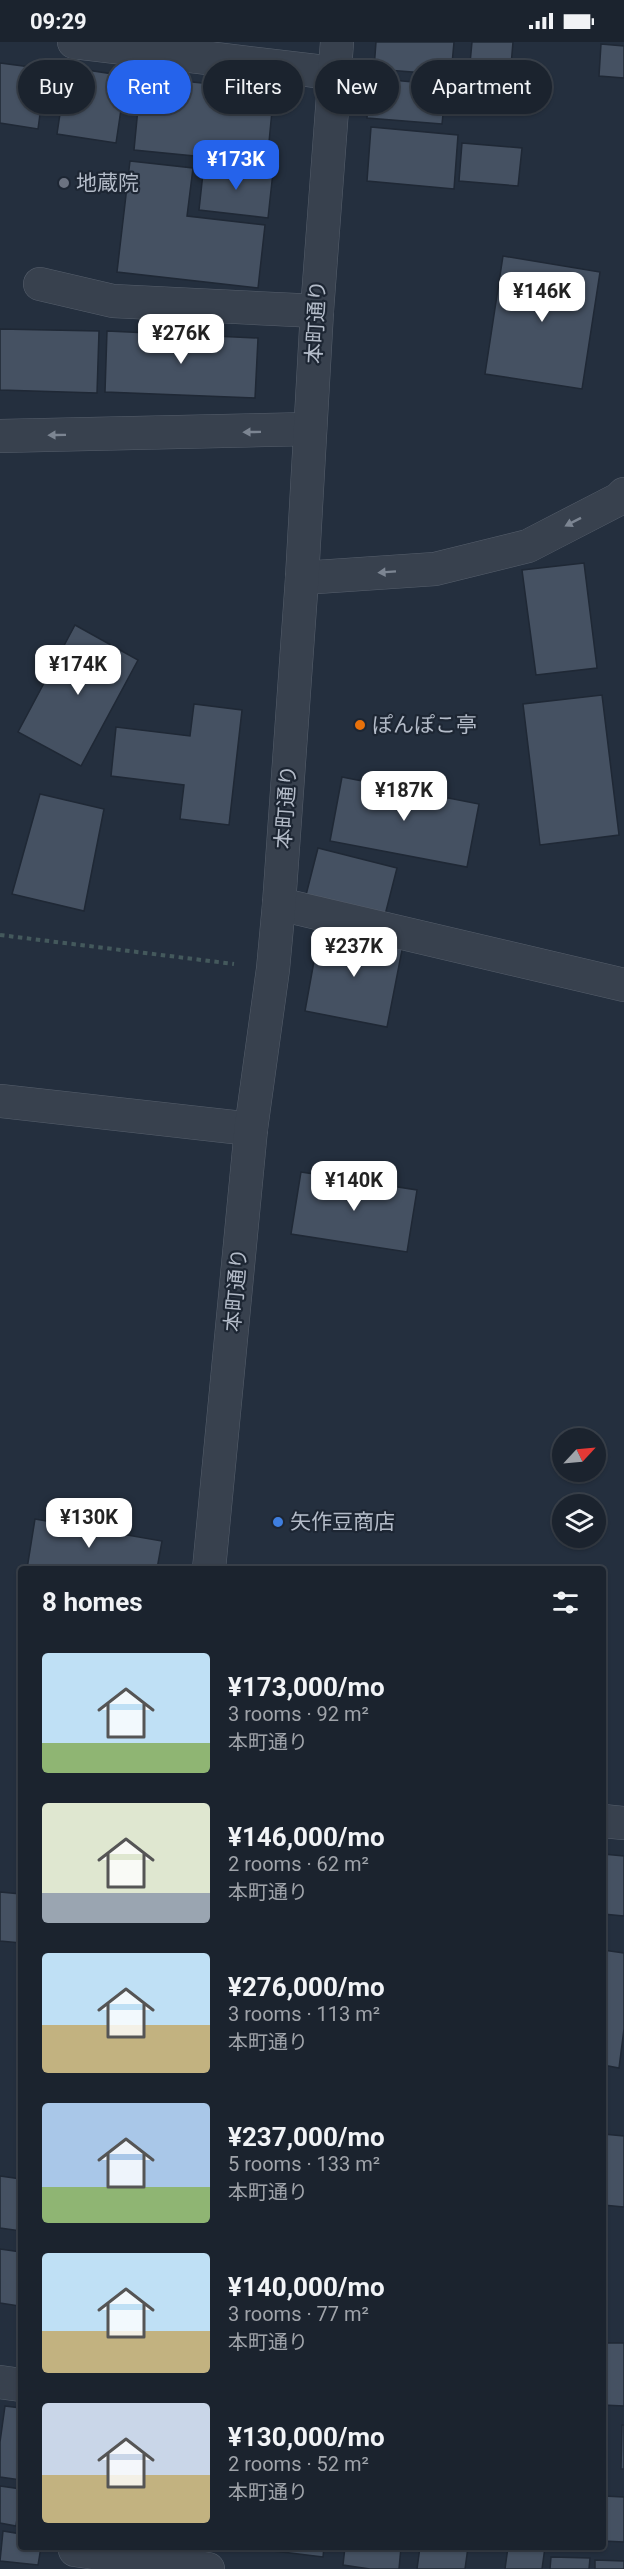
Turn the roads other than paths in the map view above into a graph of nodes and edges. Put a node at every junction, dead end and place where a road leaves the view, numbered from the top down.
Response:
1 (74, 42) edge
2 (335, 57) edge
3 (40, 284) dead end
4 (317, 311) junction
5 (310, 429) junction
6 (0, 436) edge
7 (624, 494) edge
8 (302, 578) junction
9 (279, 904) junction
10 (624, 985) edge
11 (0, 1101) edge
12 (251, 1129) junction
13 (209, 1566) edge
14 (606, 1821) edge
15 (624, 1823) edge
16 (0, 2382) edge
17 (18, 2385) edge
18 (74, 2555) edge
19 (208, 2569) edge

1 - 2 street
2 - 4 street, 本町通り
3 - 4 street
4 - 5 street, 本町通り
5 -> 6 street
5 - 8 street, 本町通り
7 -> 8 street
8 - 9 street, 本町通り
9 - 10 street
9 - 12 street, 本町通り
11 - 12 street
12 - 13 street, 本町通り
14 - 15 street
16 - 17 street
18 - 19 street

